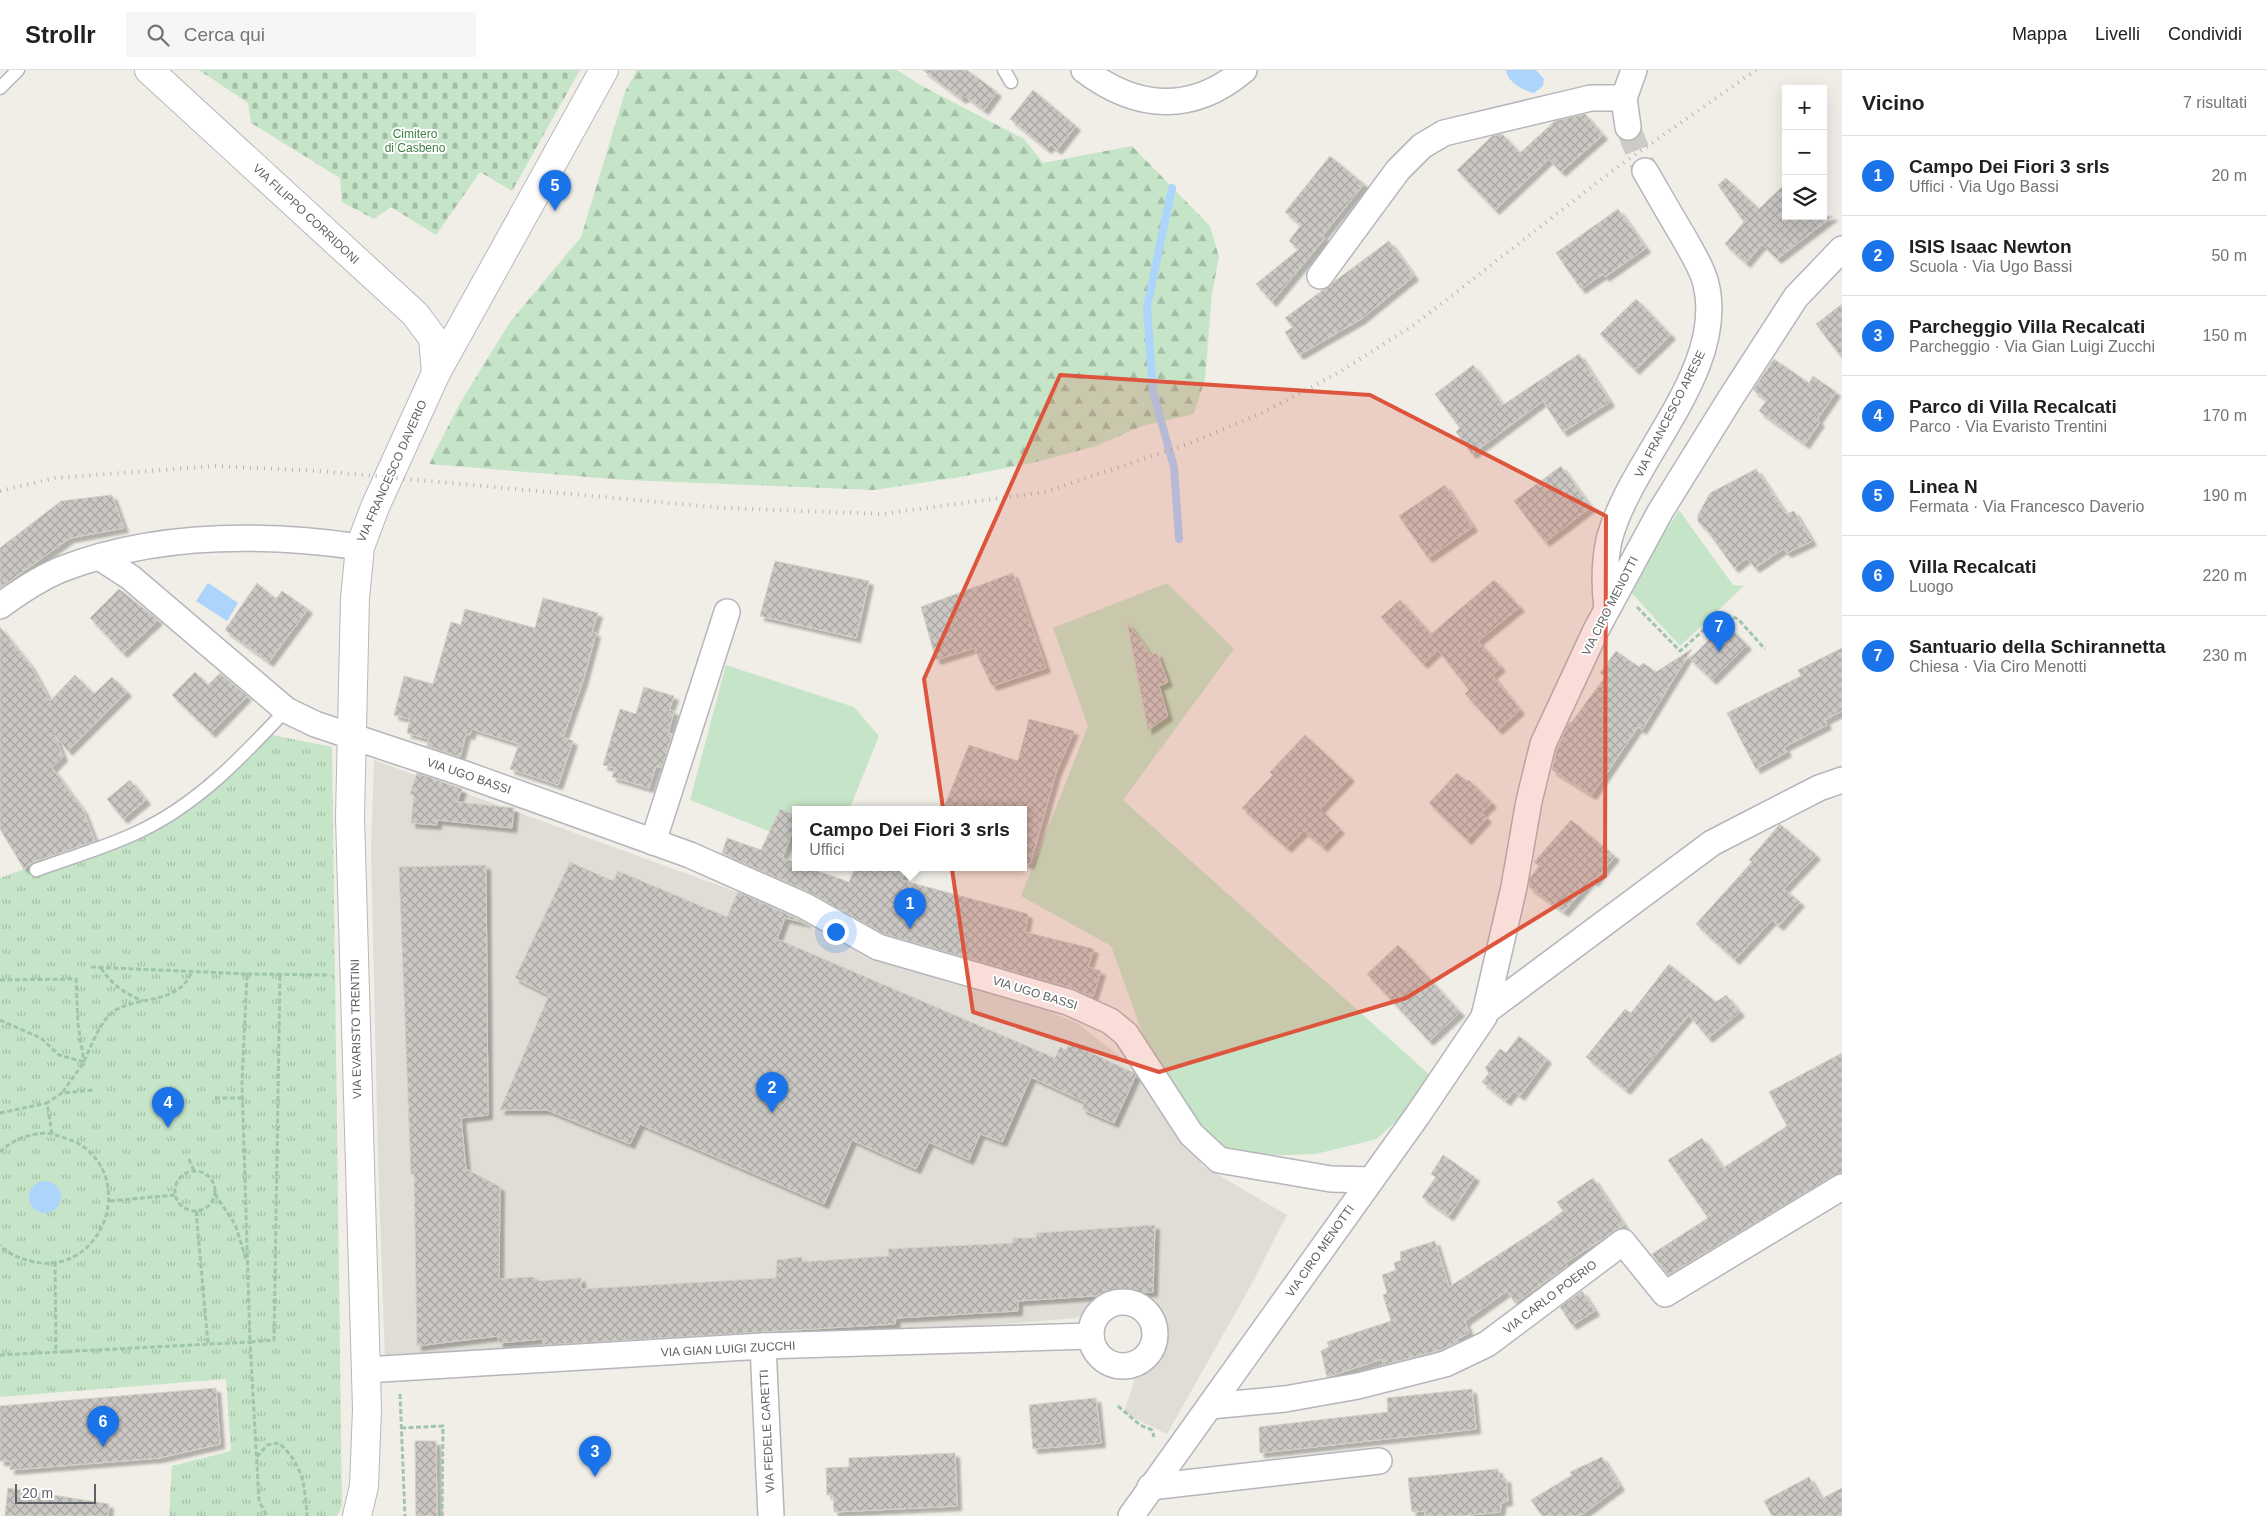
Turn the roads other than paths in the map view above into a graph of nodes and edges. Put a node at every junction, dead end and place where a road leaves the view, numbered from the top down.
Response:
1 (18, 70) edge
2 (149, 70) edge
3 (604, 70) edge
4 (1004, 70) edge
5 (1084, 70) edge
6 (1244, 70) edge
7 (1634, 70) edge
8 (1011, 82) dead end
9 (0, 88) edge
10 (1624, 98) junction
11 (1628, 126) tunnel mouth
12 (1645, 171) tunnel mouth
13 (1842, 249) edge
14 (1320, 276) dead end
15 (436, 373) junction
16 (360, 547) junction
17 (99, 557) junction
18 (1612, 598) junction
19 (0, 606) edge
20 (727, 612) dead end
21 (286, 710) junction
22 (352, 736) junction
23 (1842, 780) edge
24 (653, 842) junction
25 (36, 870) dead end
26 (1486, 1012) junction
27 (1371, 1180) junction
28 (1842, 1187) edge
29 (1091, 1336) dead end
30 (763, 1346) junction
31 (365, 1370) junction
32 (1210, 1406) junction
33 (1379, 1461) dead end
34 (1150, 1487) junction
35 (359, 1514) edge
36 (770, 1516) edge
37 (1131, 1516) edge

1 - 9 lane
2 - 15 street, VIA FILIPPO CORRIDONI
3 - 15 street, VIA FRANCESCO DAVERIO
4 - 8 lane
5 - 6 street
7 - 10 street
10 - 11 street
10 - 14 street
12 - 18 street, VIA FRANCESCO ARESE
13 - 18 street, VIA CIRO MENOTTI
15 - 16 street, VIA FRANCESCO DAVERIO
16 - 17 street, VIA FRANCESCO DAVERIO
16 - 22 street, VIA EVARISTO TRENTINI
17 - 19 street, VIA FRANCESCO DAVERIO
17 - 21 street, VIA UGO BASSI
18 - 26 street, VIA CIRO MENOTTI
20 - 24 street
21 - 22 street, VIA UGO BASSI
21 - 25 lane
22 - 24 street, VIA UGO BASSI
22 - 31 street, VIA EVARISTO TRENTINI
23 - 26 street, VIA CIRO MENOTTI
24 - 27 street, VIA UGO BASSI
26 - 27 street, VIA CIRO MENOTTI
27 - 32 street, VIA CIRO MENOTTI
28 - 32 street, VIA CARLO POERIO
29 - 30 street, VIA GIAN LUIGI ZUCCHI
30 - 31 street, VIA GIAN LUIGI ZUCCHI
30 - 36 street, VIA FEDELE CARETTI
31 - 35 street, VIA EVARISTO TRENTINI
32 - 34 street, VIA CIRO MENOTTI
33 - 34 street
34 - 37 street, VIA CIRO MENOTTI

